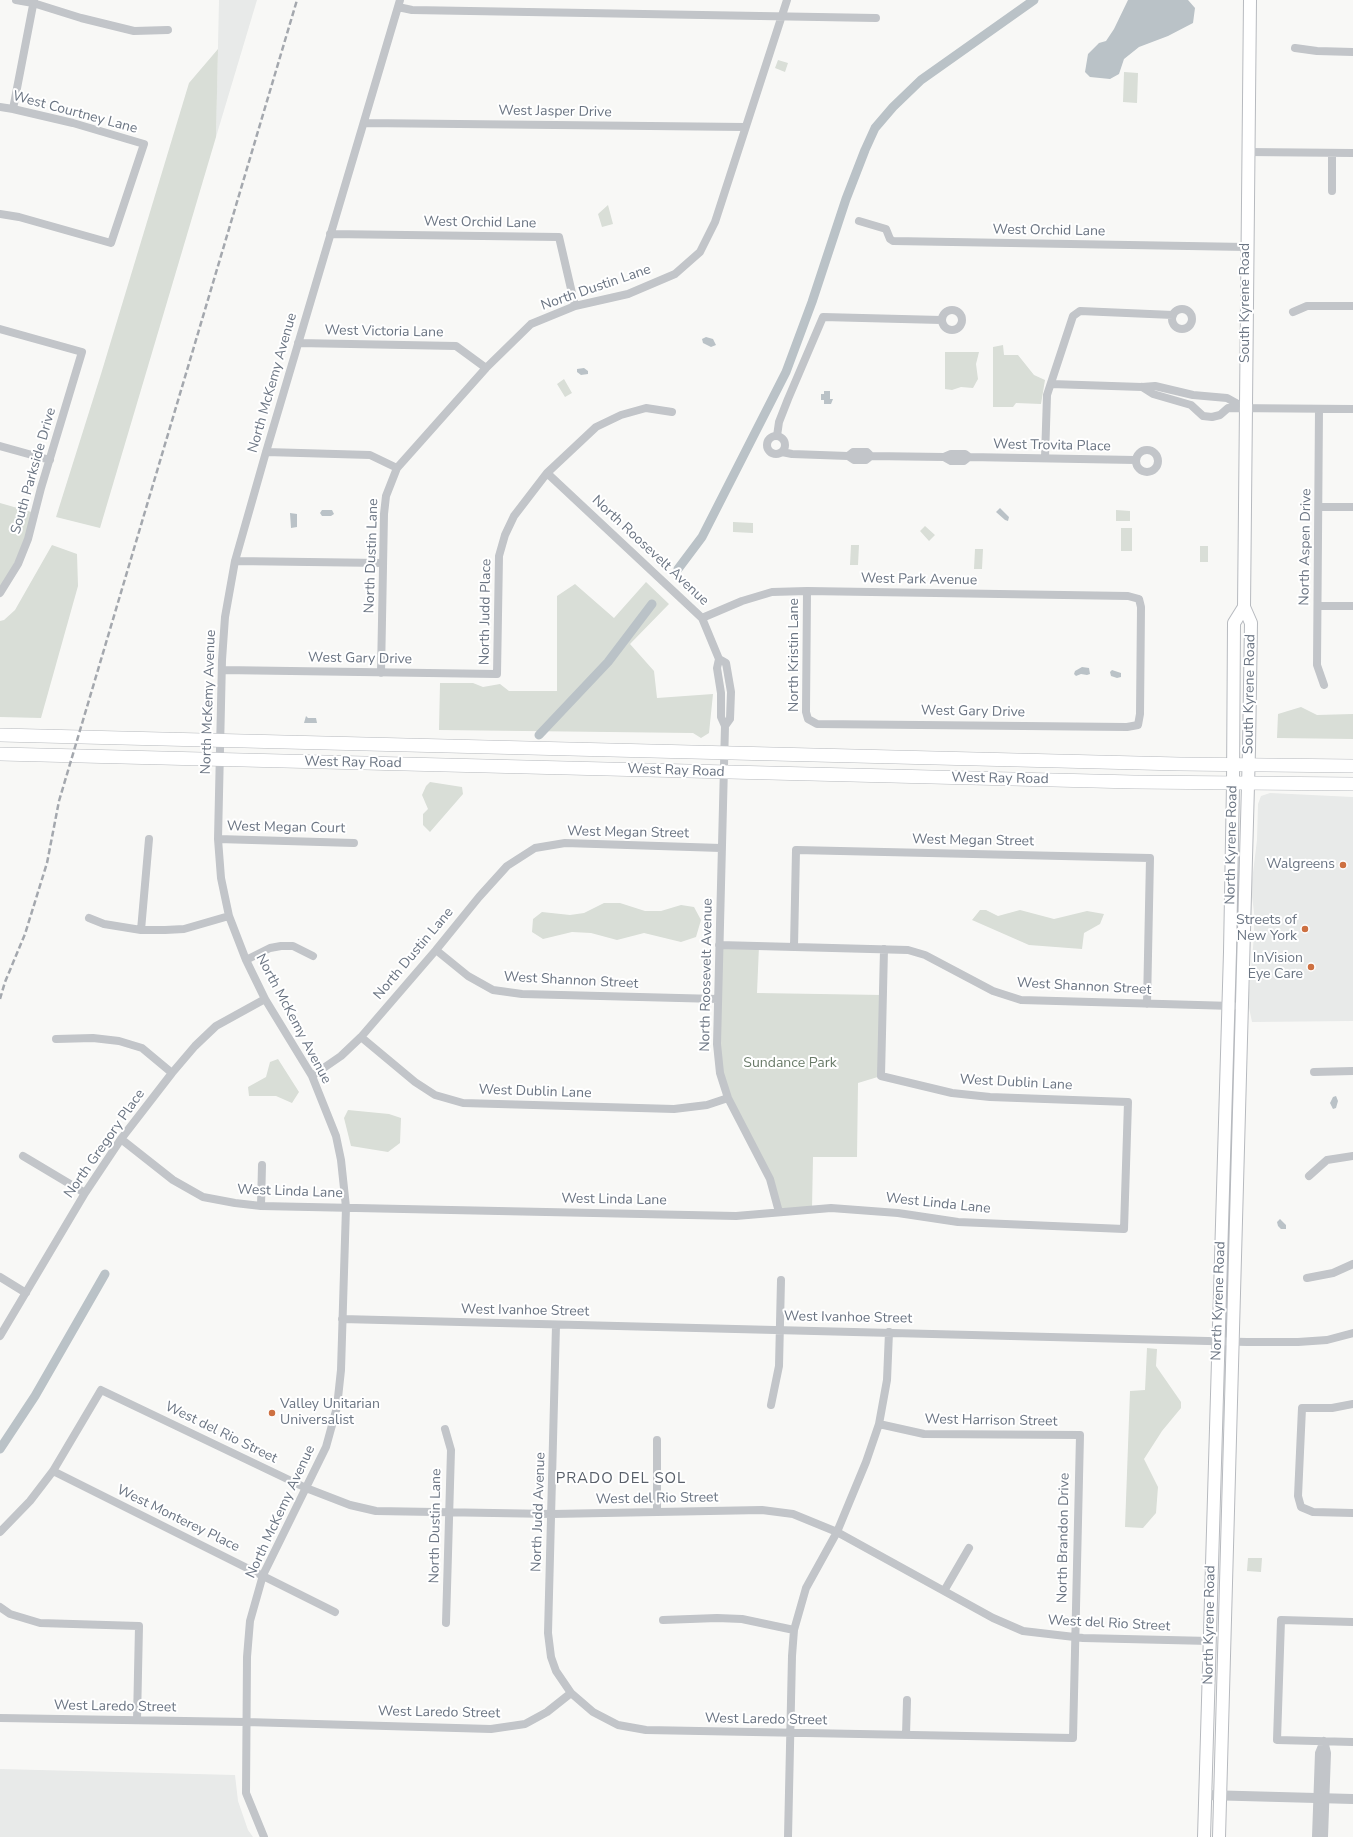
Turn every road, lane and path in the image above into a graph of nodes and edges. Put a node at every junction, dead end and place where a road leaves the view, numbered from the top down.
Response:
1 (16, 0) edge
2 (787, 0) edge
3 (1250, 0) edge
4 (34, 1) edge
5 (399, 3) edge
6 (783, 16) junction
7 (876, 18) dead end
8 (168, 30) dead end
9 (1295, 48) dead end
10 (1353, 52) edge
11 (0, 107) edge
12 (13, 109) junction
13 (364, 123) junction
14 (745, 127) junction
15 (1247, 152) junction
16 (1332, 153) junction
17 (1353, 153) edge
18 (1332, 191) dead end
19 (0, 214) edge
20 (859, 221) dead end
21 (330, 234) junction
22 (1247, 247) junction
23 (575, 306) junction
24 (1353, 306) edge
25 (1293, 312) dead end
26 (1173, 315) dead end
27 (941, 320) dead end
28 (0, 329) edge
29 (298, 343) junction
30 (486, 368) junction
31 (1051, 384) junction
32 (1142, 387) junction
33 (1246, 408) junction
34 (1319, 409) junction
35 (1353, 409) edge
36 (672, 412) dead end
37 (777, 436) junction
38 (0, 446) edge
39 (266, 452) junction
40 (782, 452) junction
41 (1046, 458) junction
42 (50, 460) junction
43 (1135, 460) dead end
44 (397, 468) junction
45 (547, 473) junction
46 (1320, 507) junction
47 (1353, 507) edge
48 (235, 561) junction
49 (382, 563) junction
50 (807, 591) junction
51 (0, 593) edge
52 (1318, 606) junction
53 (1353, 606) edge
54 (1244, 607) junction
55 (702, 618) junction
56 (222, 670) junction
57 (382, 673) junction
58 (497, 674) joint
59 (1324, 685) dead end
60 (808, 720) joint
61 (1138, 725) joint
62 (0, 735) edge
63 (220, 741) junction
64 (724, 753) junction
65 (0, 754) edge
66 (220, 760) junction
67 (1234, 765) junction
68 (1249, 765) junction
69 (1353, 766) edge
70 (723, 772) junction
71 (1234, 784) junction
72 (1249, 784) junction
73 (1353, 784) edge
74 (149, 839) dead end
75 (218, 839) junction
76 (354, 843) dead end
77 (535, 848) joint
78 (721, 848) junction
79 (229, 916) junction
80 (89, 918) dead end
81 (141, 930) junction
82 (719, 945) junction
83 (794, 946) junction
84 (884, 949) junction
85 (436, 950) junction
86 (313, 956) dead end
87 (246, 960) junction
88 (265, 999) junction
89 (718, 999) junction
90 (1147, 1004) junction
91 (1228, 1006) junction
92 (1243, 1006) junction
93 (361, 1037) junction
94 (56, 1039) dead end
95 (1353, 1071) edge
96 (1314, 1072) dead end
97 (172, 1073) junction
98 (312, 1076) junction
99 (728, 1098) junction
100 (121, 1139) junction
101 (23, 1156) dead end
102 (1353, 1156) edge
103 (262, 1165) dead end
104 (1309, 1176) dead end
105 (85, 1193) junction
106 (261, 1206) junction
107 (346, 1207) junction
108 (779, 1212) junction
109 (1124, 1229) joint
110 (1353, 1264) edge
111 (0, 1277) edge
112 (1308, 1278) dead end
113 (781, 1280) dead end
114 (26, 1293) junction
115 (342, 1319) junction
116 (556, 1325) junction
117 (780, 1330) junction
118 (889, 1332) junction
119 (1353, 1333) edge
120 (0, 1336) edge
121 (1218, 1341) junction
122 (1233, 1342) junction
123 (1353, 1404) edge
124 (771, 1405) dead end
125 (879, 1424) junction
126 (445, 1429) dead end
127 (1080, 1435) joint
128 (657, 1440) dead end
129 (53, 1471) junction
130 (306, 1488) junction
131 (449, 1512) junction
132 (657, 1512) junction
133 (1353, 1513) edge
134 (552, 1514) junction
135 (0, 1532) edge
136 (837, 1532) junction
137 (969, 1548) dead end
138 (263, 1575) junction
139 (944, 1591) junction
140 (0, 1607) edge
141 (335, 1612) dead end
142 (663, 1620) dead end
143 (1353, 1622) edge
144 (446, 1623) dead end
145 (794, 1630) junction
146 (1075, 1638) junction
147 (1210, 1641) junction
148 (571, 1693) junction
149 (907, 1700) dead end
150 (0, 1718) edge
151 (138, 1720) junction
152 (246, 1722) junction
153 (790, 1734) junction
154 (906, 1735) junction
155 (1073, 1738) joint
156 (1324, 1742) junction
157 (1353, 1742) edge
158 (1205, 1795) junction
159 (1220, 1796) junction
160 (1321, 1798) junction
161 (1353, 1799) edge
162 (264, 1837) edge
163 (788, 1837) edge
164 (1204, 1837) edge
165 (1219, 1837) edge
166 (1316, 1837) edge
167 (1324, 1837) edge

1 - 4 street
2 - 6 street, North Dustin Lane
3 - 15 main road, South Kyrene Road
4 - 8 street
4 - 12 street
5 - 6 street
5 - 13 street, North McKemy Avenue
6 - 7 street
6 - 14 street, North Dustin Lane
9 - 10 street
11 - 12 street, West Courtney Lane
12 - 19 street, West Courtney Lane
13 - 14 street, West Jasper Drive
13 - 21 street, North McKemy Avenue
14 - 23 street, North Dustin Lane
15 - 16 street
15 - 22 main road, South Kyrene Road
16 - 17 street
16 - 18 street
20 - 22 street, West Orchid Lane
21 - 23 street, West Orchid Lane
21 - 29 street, North McKemy Avenue
22 - 33 main road, South Kyrene Road
23 - 30 street, North Dustin Lane
24 - 25 street
26 - 31 street
27 - 37 street
28 - 42 street, South Parkside Drive
29 - 30 street, West Victoria Lane
29 - 39 street, North McKemy Avenue
30 - 44 street, North Dustin Lane
31 - 32 street
31 - 41 street
32 - 33 street
32 - 33 street
33 - 34 street
33 - 54 main road, South Kyrene Road
34 - 35 street
34 - 46 street, North Aspen Drive
36 - 45 street, North Judd Place
37 - 40 street
37 - 40 street
38 - 42 street
39 - 44 street
39 - 48 street, North McKemy Avenue
40 - 41 street, West Trovita Place
41 - 43 street, West Trovita Place
42 - 51 street, South Parkside Drive
44 - 49 street, North Dustin Lane
45 - 55 street, North Roosevelt Avenue
45 - 58 street, North Judd Place
46 - 47 street
46 - 52 street, North Aspen Drive
48 - 49 street
48 - 56 street, North McKemy Avenue
49 - 57 street, North Dustin Lane
50 - 55 street, West Park Avenue
50 - 60 street, North Kristin Lane
50 - 61 street, West Park Avenue
52 - 53 street
52 - 59 street, North Aspen Drive
54 - 67 main road, South Kyrene Road
54 - 68 main road, South Kyrene Road
55 - 64 street, North Roosevelt Avenue
56 - 57 street, West Gary Drive
56 - 63 street, North McKemy Avenue
57 - 58 street, West Gary Drive
60 - 61 street, West Gary Drive
62 - 63 main road, West Ray Road
63 - 64 main road, West Ray Road
63 - 66 street, North McKemy Avenue
64 - 67 main road, West Ray Road
64 - 70 street, North Roosevelt Avenue
65 - 66 main road, West Ray Road
66 - 70 main road, West Ray Road
66 - 75 street, North McKemy Avenue
67 - 68 main road, West Ray Road
67 - 71 main road, North Kyrene Road
68 - 69 main road, West Ray Road
68 - 72 main road, South Kyrene Road
70 - 71 main road, West Ray Road
70 - 78 street, North Roosevelt Avenue
71 - 72 main road, West Ray Road
71 - 91 main road, North Kyrene Road
72 - 73 main road, West Ray Road
72 - 92 main road, North Kyrene Road
74 - 81 street
75 - 76 street, West Megan Court
75 - 79 street, North McKemy Avenue
77 - 78 street, West Megan Street
77 - 85 street, North Dustin Lane
78 - 82 street, North Roosevelt Avenue
79 - 81 street
79 - 87 street, North McKemy Avenue
80 - 81 street
82 - 83 street, West Shannon Street
82 - 89 street, North Roosevelt Avenue
83 - 84 street, West Shannon Street
83 - 90 street, West Megan Street
84 - 90 street, West Shannon Street
84 - 109 street, West Dublin Lane
85 - 89 street, West Shannon Street
85 - 93 street, North Dustin Lane
86 - 87 street
87 - 88 street, North McKemy Avenue
88 - 97 street, North Gregory Place
88 - 98 street, North McKemy Avenue
89 - 99 street, North Roosevelt Avenue
90 - 91 street, West Shannon Street
91 - 92 street, West Shannon Street
91 - 121 main road, North Kyrene Road
92 - 122 main road, North Kyrene Road
93 - 98 street, North Dustin Lane
93 - 99 street, West Dublin Lane
94 - 97 street
95 - 96 street
97 - 100 street, North Gregory Place
98 - 107 street, North McKemy Avenue
99 - 108 street, North Roosevelt Avenue
100 - 105 street, North Gregory Place
100 - 106 street, West Linda Lane
101 - 105 street
102 - 104 street
103 - 106 street
105 - 114 street, North Gregory Place
106 - 107 street, West Linda Lane
107 - 108 street, West Linda Lane
107 - 115 street, North McKemy Avenue
108 - 109 street, West Linda Lane
110 - 112 street
111 - 114 street
113 - 117 street
114 - 120 street, North Gregory Place
115 - 116 street, West Ivanhoe Street
115 - 130 street, North McKemy Avenue
116 - 117 street, West Ivanhoe Street
116 - 134 street, North Judd Avenue
117 - 118 street, West Ivanhoe Street
117 - 124 street
118 - 121 street, West Ivanhoe Street
118 - 125 street
119 - 122 street, West Ivanhoe Street
121 - 122 street, West Ivanhoe Street
121 - 147 main road, North Kyrene Road
122 - 159 main road, North Kyrene Road
123 - 133 street
125 - 127 street, West Harrison Street
125 - 136 street
126 - 131 street, North Dustin Lane
127 - 146 street, North Brandon Drive
128 - 132 street
129 - 130 street, West del Rio Street
129 - 135 street
129 - 138 street, West Monterey Place
130 - 131 street, West del Rio Street
130 - 138 street, North McKemy Avenue
131 - 134 street, West del Rio Street
131 - 144 street, North Dustin Lane
132 - 134 street, West del Rio Street
132 - 136 street, West del Rio Street
134 - 148 street, North Judd Avenue
136 - 139 street, West del Rio Street
136 - 145 street
137 - 139 street
138 - 141 street, West Monterey Place
138 - 152 street, North McKemy Avenue
139 - 146 street, West del Rio Street
140 - 151 street
142 - 145 street
143 - 156 street
145 - 153 street
146 - 147 street, West del Rio Street
146 - 155 street, North Brandon Drive
147 - 158 main road, North Kyrene Road
148 - 152 street, West Laredo Street
148 - 153 street, West Laredo Street
149 - 154 street
150 - 151 street, West Laredo Street
151 - 152 street, West Laredo Street
152 - 162 street, North McKemy Avenue
153 - 154 street, West Laredo Street
153 - 163 street
154 - 155 street, West Laredo Street
156 - 157 street
156 - 160 street
158 - 159 street
158 - 164 main road, North Kyrene Road
159 - 160 street
159 - 165 main road, North Kyrene Road
160 - 161 street
160 - 166 street
160 - 167 street

